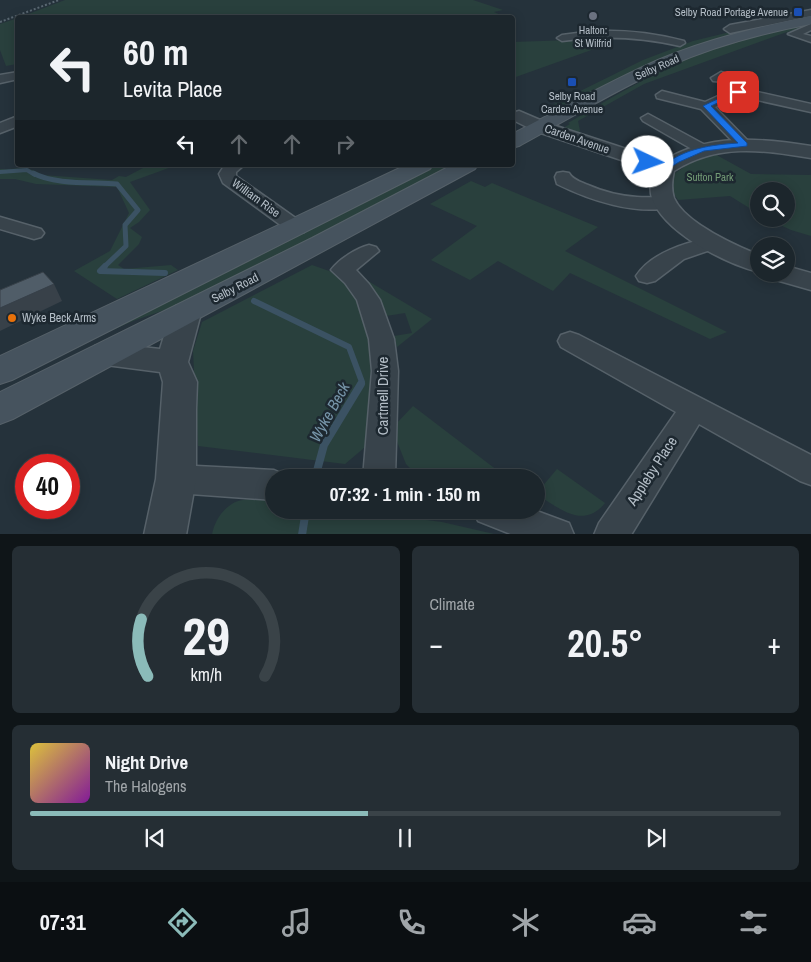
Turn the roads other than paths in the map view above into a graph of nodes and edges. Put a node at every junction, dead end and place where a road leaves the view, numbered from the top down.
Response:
1 (811, 4) edge
2 (811, 12) edge
3 (811, 19) edge
4 (775, 20) junction
5 (746, 26) junction
6 (811, 27) edge
7 (730, 29) junction
8 (562, 38) dead end
9 (811, 38) edge
10 (680, 43) junction
11 (631, 62) dead end
12 (15, 76) edge
13 (717, 78) dead end
14 (0, 79) edge
15 (738, 92) junction
16 (662, 95) dead end
17 (706, 106) junction
18 (811, 108) edge
19 (524, 117) edge
20 (648, 118) dead end
21 (515, 136) edge
22 (744, 144) junction
23 (702, 149) junction
24 (811, 152) edge
25 (233, 167) edge
26 (419, 167) edge
27 (464, 167) edge
28 (665, 168) junction
29 (563, 177) dead end
30 (666, 203) junction
31 (0, 223) edge
32 (297, 228) junction
33 (34, 233) dead end
34 (712, 243) junction
35 (369, 251) dead end
36 (750, 260) edge
37 (647, 276) dead end
38 (795, 277) edge
39 (811, 282) edge
40 (186, 313) junction
41 (570, 341) dead end
42 (106, 354) junction
43 (172, 362) junction
44 (0, 371) edge
45 (694, 408) junction
46 (0, 409) edge
47 (380, 469) edge
48 (811, 471) edge
49 (176, 479) junction
50 (265, 484) edge
51 (515, 519) edge
52 (165, 534) edge
53 (557, 534) edge
54 (611, 534) edge

1 - 7 main road, Selby Road
2 - 4 street, Selby Road
2 - 5 street
3 - 4 street
3 - 19 main road, Selby Road
4 - 5 street, Selby Road
5 - 7 street, Selby Road
6 - 9 street
7 - 10 main road, Selby Road
8 - 10 street
10 - 11 main road, Selby Road
12 - 14 street
13 - 15 street
15 - 17 street
15 - 18 street
16 - 17 street
17 - 22 street
19 - 21 main road, Selby Road
19 - 28 street, Carden Avenue
20 - 23 street
22 - 23 street
22 - 24 street
23 - 28 street
25 - 32 street, William Rise
26 - 32 main road
27 - 40 main road, Selby Road
28 - 30 street
29 - 30 street
30 - 34 street
31 - 33 street
32 - 44 main road
34 - 36 street
34 - 37 street
35 - 47 street, Cartmell Drive
38 - 39 street
40 - 42 main road, Selby Road
40 - 43 street
41 - 45 street
42 - 43 street
42 - 46 main road, Selby Road
43 - 49 street
45 - 48 street
45 - 54 street, Appleby Place
49 - 50 street
49 - 52 street
51 - 53 street

